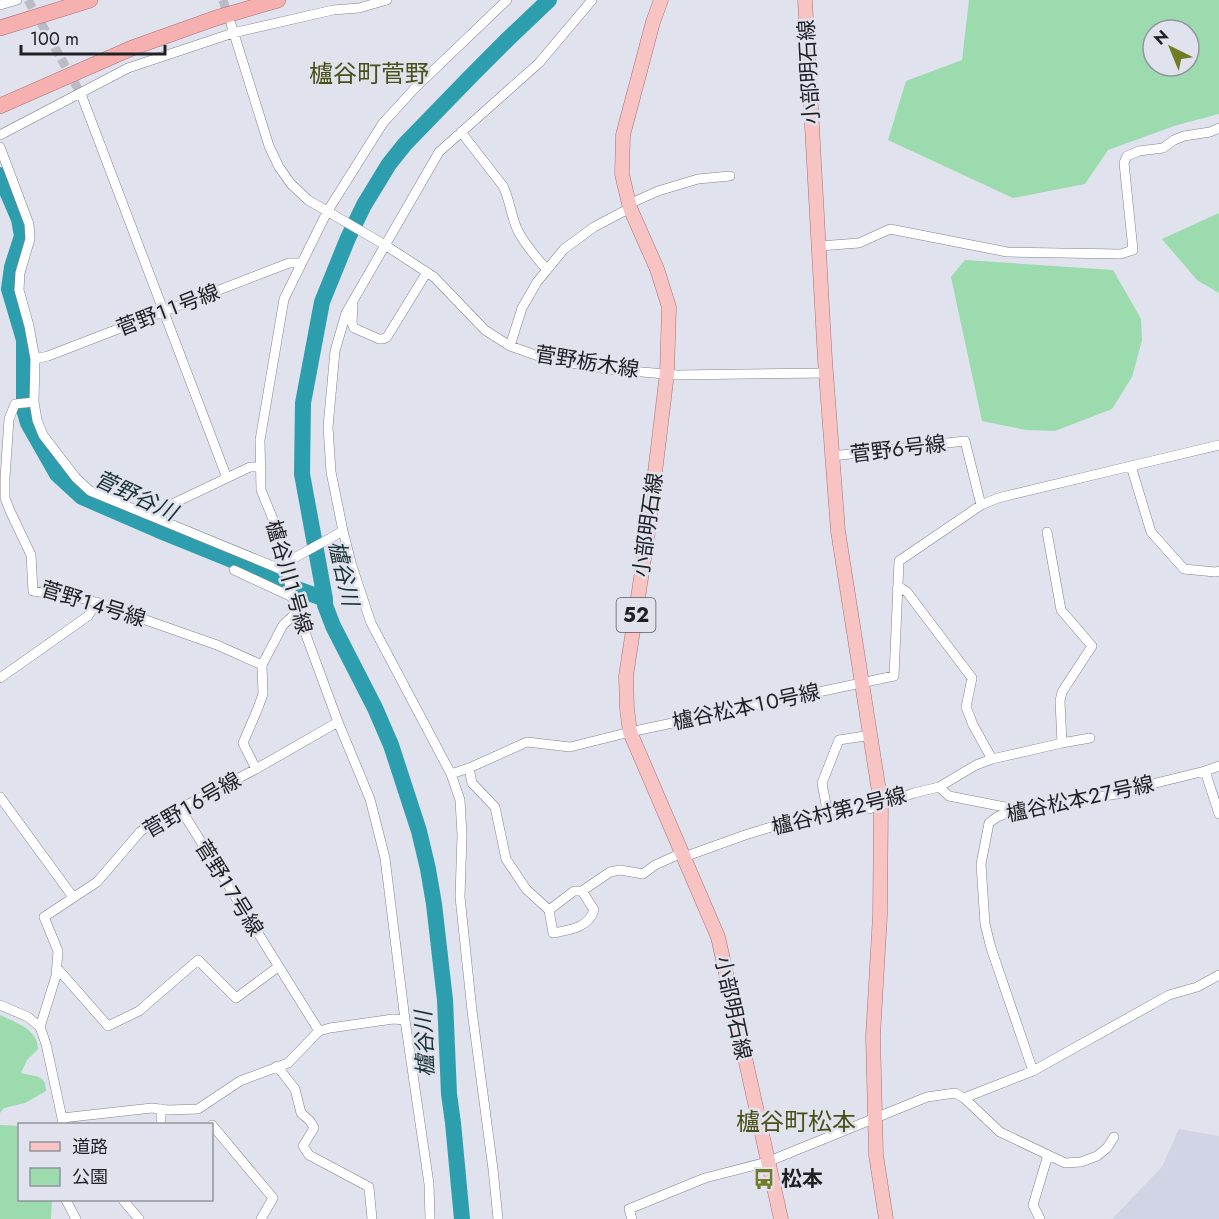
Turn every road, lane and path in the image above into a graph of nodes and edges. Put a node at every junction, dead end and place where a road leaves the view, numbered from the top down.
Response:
1 (17, 0) edge
2 (90, 0) edge
3 (278, 0) edge
4 (387, 0) edge
5 (592, 0) edge
6 (661, 0) edge
7 (805, 0) edge
8 (504, 1) edge
9 (0, 5) edge
10 (0, 28) edge
11 (232, 29) junction
12 (81, 94) junction
13 (0, 106) edge
14 (1219, 128) edge
15 (461, 132) junction
16 (0, 135) edge
17 (0, 147) edge
18 (730, 176) dead end
19 (630, 206) junction
20 (327, 212) junction
21 (385, 245) junction
22 (819, 246) junction
23 (301, 263) junction
24 (547, 270) junction
25 (427, 272) junction
26 (353, 301) junction
27 (163, 312) junction
28 (510, 346) junction
29 (35, 359) junction
30 (667, 373) junction
31 (826, 374) junction
32 (34, 402) junction
33 (1219, 445) edge
34 (832, 456) junction
35 (1131, 466) junction
36 (261, 467) junction
37 (227, 478) junction
38 (981, 505) junction
39 (149, 515) junction
40 (343, 531) junction
41 (1047, 532) dead end
42 (287, 567) junction
43 (234, 570) dead end
44 (1219, 571) edge
45 (897, 589) junction
46 (291, 597) junction
47 (97, 603) junction
48 (296, 613) junction
49 (262, 665) junction
50 (0, 678) edge
51 (861, 682) junction
52 (338, 722) junction
53 (630, 732) junction
54 (871, 735) junction
55 (1090, 738) dead end
56 (1062, 743) junction
57 (992, 759) junction
58 (1219, 766) edge
59 (469, 768) junction
60 (255, 769) junction
61 (1204, 771) junction
62 (452, 774) junction
63 (939, 787) junction
64 (0, 797) edge
65 (881, 804) junction
66 (180, 808) junction
67 (1017, 809) junction
68 (827, 810) junction
69 (1219, 814) edge
70 (683, 855) junction
71 (582, 891) junction
72 (73, 897) junction
73 (549, 910) junction
74 (278, 967) junction
75 (57, 968) junction
76 (1219, 975) edge
77 (0, 1005) edge
78 (405, 1020) junction
79 (39, 1027) junction
80 (319, 1031) junction
81 (277, 1066) junction
82 (1033, 1071) junction
83 (964, 1098) junction
84 (161, 1109) junction
85 (198, 1109) junction
86 (875, 1117) junction
87 (62, 1121) edge
88 (161, 1123) edge
89 (209, 1123) edge
90 (213, 1127) edge
91 (1114, 1137) dead end
92 (1048, 1155) junction
93 (767, 1162) junction
94 (67, 1201) edge
95 (124, 1201) edge
96 (631, 1214) edge
97 (76, 1219) edge
98 (139, 1219) edge
99 (261, 1219) edge
100 (372, 1219) edge
101 (430, 1219) edge
102 (498, 1219) edge
103 (781, 1219) edge
104 (886, 1219) edge
105 (1040, 1219) edge

1 - 9 street
2 - 10 highway
3 - 13 highway
4 - 11 street
5 - 15 street
6 - 19 main road, 小部明石線 / 52
7 - 22 main road, 小部明石線
8 - 20 street, 櫨谷川１号線
11 - 12 street
11 - 20 street
12 - 16 street
12 - 27 street
14 - 22 street
15 - 21 street
15 - 24 street
17 - 29 street
18 - 19 street
19 - 24 street
19 - 30 main road, 小部明石線 / 52
20 - 21 street, 菅野栃木線
20 - 23 street, 櫨谷川１号線
21 - 25 street, 菅野栃木線
21 - 26 street
22 - 31 main road, 小部明石線
23 - 27 street, 菅野１１号線
23 - 36 street, 櫨谷川１号線
24 - 28 street
25 - 26 street
25 - 28 street, 菅野栃木線
26 - 40 street
27 - 29 street, 菅野１１号線
27 - 37 street
28 - 30 street, 菅野栃木線
29 - 32 street
30 - 31 street, 菅野栃木線
30 - 53 main road, 小部明石線 / 52
31 - 34 main road, 小部明石線
32 - 39 street
32 - 47 street, 菅野１４号線
33 - 35 street
34 - 38 street, 菅野６号線
34 - 51 main road, 小部明石線
35 - 38 street
35 - 44 street
36 - 37 street
36 - 42 street, 櫨谷川１号線
37 - 39 street
38 - 45 street
39 - 42 street
40 - 42 street
40 - 62 street
41 - 56 street
42 - 46 street, 櫨谷川１号線
43 - 46 street
45 - 51 street, 櫨谷松本１０号線
45 - 57 street
46 - 48 street, 櫨谷川１号線
47 - 49 street, 菅野１４号線
47 - 50 street
48 - 49 street
48 - 52 street, 櫨谷川１号線
49 - 60 street
51 - 53 street, 櫨谷松本１０号線
51 - 54 main road, 小部明石線
52 - 60 street, 菅野１６号線
52 - 78 street, 櫨谷川１号線
53 - 59 street, 櫨谷松本１０号線
53 - 70 main road, 小部明石線 / 52
54 - 65 main road, 小部明石線
54 - 68 street
55 - 56 street, 櫨谷村第２号線
56 - 57 street, 櫨谷村第２号線
57 - 63 street, 櫨谷村第２号線
58 - 61 street, 櫨谷松本２７号線
59 - 62 street, 櫨谷松本１０号線
59 - 73 street
60 - 66 street, 菅野１６号線
61 - 67 street, 櫨谷松本２７号線
61 - 69 street
62 - 102 street
63 - 65 street, 櫨谷村第２号線
63 - 67 street
64 - 72 street
65 - 68 street, 櫨谷村第２号線
65 - 86 main road, 小部明石線
66 - 72 street, 菅野１６号線
66 - 74 street, 菅野１７号線
67 - 82 street, 櫨谷松本２７号線
68 - 70 street, 櫨谷村第２号線
70 - 71 street, 櫨谷村第２号線
70 - 93 main road, 小部明石線 / 52
71 - 73 street, 櫨谷村第２号線
71 - 73 street
72 - 75 street, 菅野１６号線
74 - 75 street
74 - 80 street, 菅野１７号線
75 - 79 street
76 - 82 street
77 - 79 street
78 - 80 street
78 - 101 street, 櫨谷川１号線
79 - 87 street
80 - 81 street
81 - 85 street
81 - 100 street
82 - 83 street
83 - 86 street
83 - 92 street
84 - 85 street
84 - 87 street
84 - 88 street
85 - 89 street
86 - 93 street
86 - 104 main road, 小部明石線
90 - 99 street
91 - 92 street
92 - 105 street
93 - 96 street
93 - 103 main road, 小部明石線 / 52
94 - 97 street
95 - 98 street

